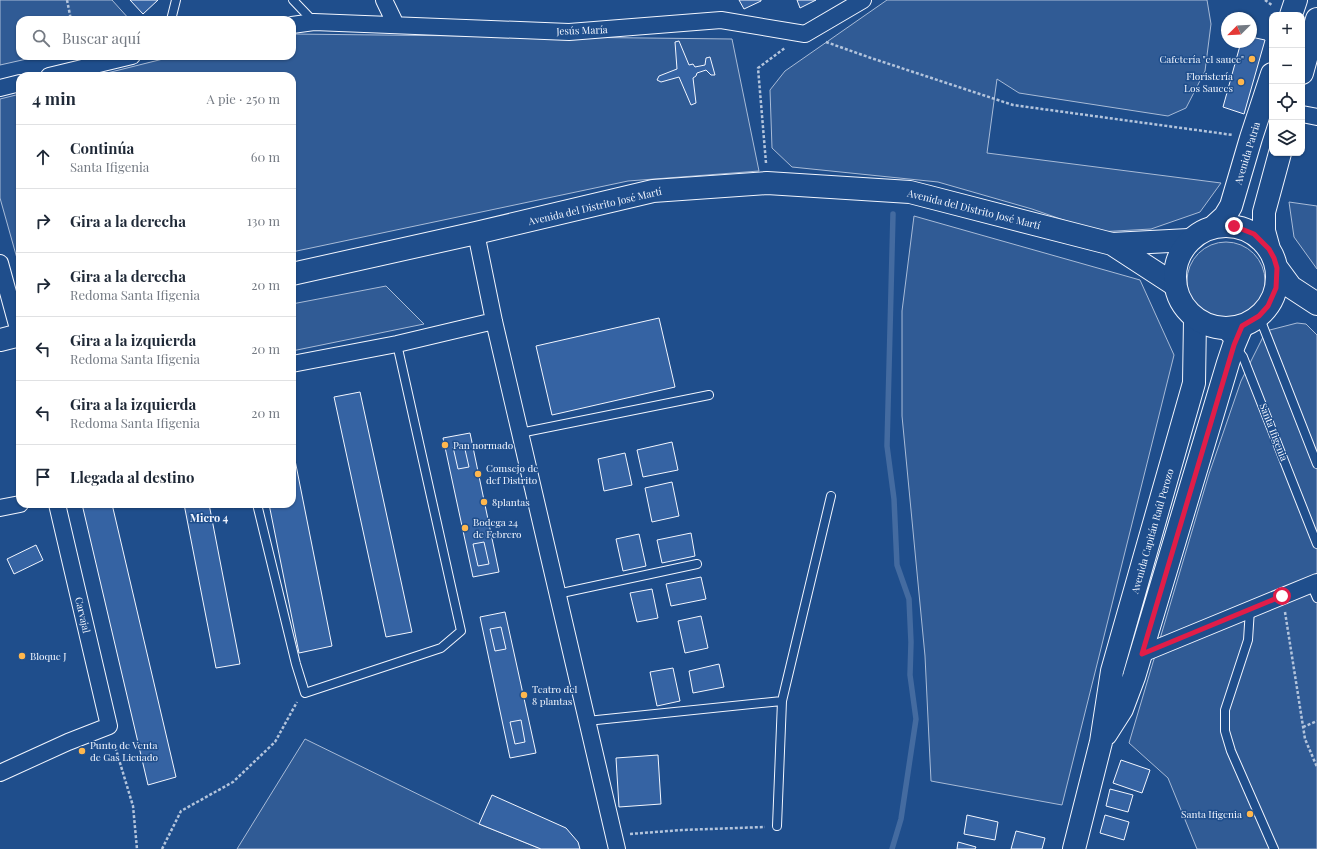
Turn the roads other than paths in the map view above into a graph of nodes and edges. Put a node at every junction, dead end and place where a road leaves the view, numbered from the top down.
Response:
1 (176, 0) edge
2 (293, 0) edge
3 (384, 0) edge
4 (863, 0) edge
5 (1296, 0) edge
6 (1292, 12) edge
7 (172, 16) edge
8 (1317, 19) edge
9 (314, 22) junction
10 (296, 24) edge
11 (396, 25) junction
12 (115, 60) edge
13 (1305, 62) edge
14 (66, 72) edge
15 (1269, 83) edge
16 (16, 84) edge
17 (0, 88) edge
18 (1305, 115) edge
19 (1317, 117) edge
20 (1279, 156) edge
21 (1213, 227) junction
22 (476, 233) junction
23 (1189, 240) junction
24 (1112, 244) junction
25 (1273, 259) junction
26 (0, 263) edge
27 (296, 273) edge
28 (1175, 284) junction
29 (1317, 304) edge
30 (1195, 318) junction
31 (16, 321) edge
32 (494, 321) junction
33 (1251, 323) junction
34 (16, 336) edge
35 (0, 340) edge
36 (397, 344) junction
37 (296, 363) edge
38 (708, 395) dead end
39 (520, 434) junction
40 (1317, 464) edge
41 (831, 496) dead end
42 (16, 505) edge
43 (0, 508) edge
44 (58, 508) edge
45 (258, 508) edge
46 (1317, 544) edge
47 (697, 564) dead end
48 (1315, 588) edge
49 (557, 594) junction
50 (1250, 609) junction
51 (1142, 654) junction
52 (1112, 671) junction
53 (1134, 677) junction
54 (782, 701) junction
55 (587, 721) junction
56 (1101, 742) junction
57 (0, 773) edge
58 (777, 826) road end
59 (615, 842) edge
60 (1074, 849) edge
61 (1274, 849) edge

1 - 7 lane
2 - 9 lane
3 - 11 street
4 - 11 street, Jesús María
5 - 6 main road
8 - 13 main road
9 - 10 street, Jesús María
9 - 11 street, Jesús María
12 - 14 street
15 - 21 main road, Avenida Patria
16 - 17 street
18 - 19 street
20 - 25 main road
21 - 23 main road
21 - 25 main road
22 - 24 main road, Avenida del Distrito José Martí
22 - 27 main road, Avenida del Distrito José Martí
22 - 32 street
23 - 24 main road, Avenida del Distrito José Martí
23 - 28 main road
24 - 28 main road, Avenida del Distrito José Martí
25 - 29 main road
25 - 33 main road
26 - 31 street
28 - 30 main road
29 - 33 main road
30 - 33 main road
30 - 52 main road, Avenida Capitán Raúl Perozo
32 - 36 street
32 - 39 street
33 - 40 lane
33 - 46 lane, Santa Ifigenia
33 - 51 main road, Avenida Capitán Raúl Perozo
34 - 35 main road
36 - 37 street
36 - 45 lane
38 - 39 lane
39 - 49 street
41 - 54 lane
42 - 43 street
44 - 57 street, Carvajal
47 - 49 lane
48 - 50 street
49 - 55 street
50 - 51 street
50 - 61 lane
51 - 53 main road, Avenida Capitán Raúl Perozo
52 - 53 main road
52 - 56 main road, Avenida Capitán Raúl Perozo
53 - 56 main road, Avenida Capitán Raúl Perozo
54 - 55 lane
54 - 58 lane
55 - 59 street
56 - 60 main road, Avenida Capitán Raúl Perozo

